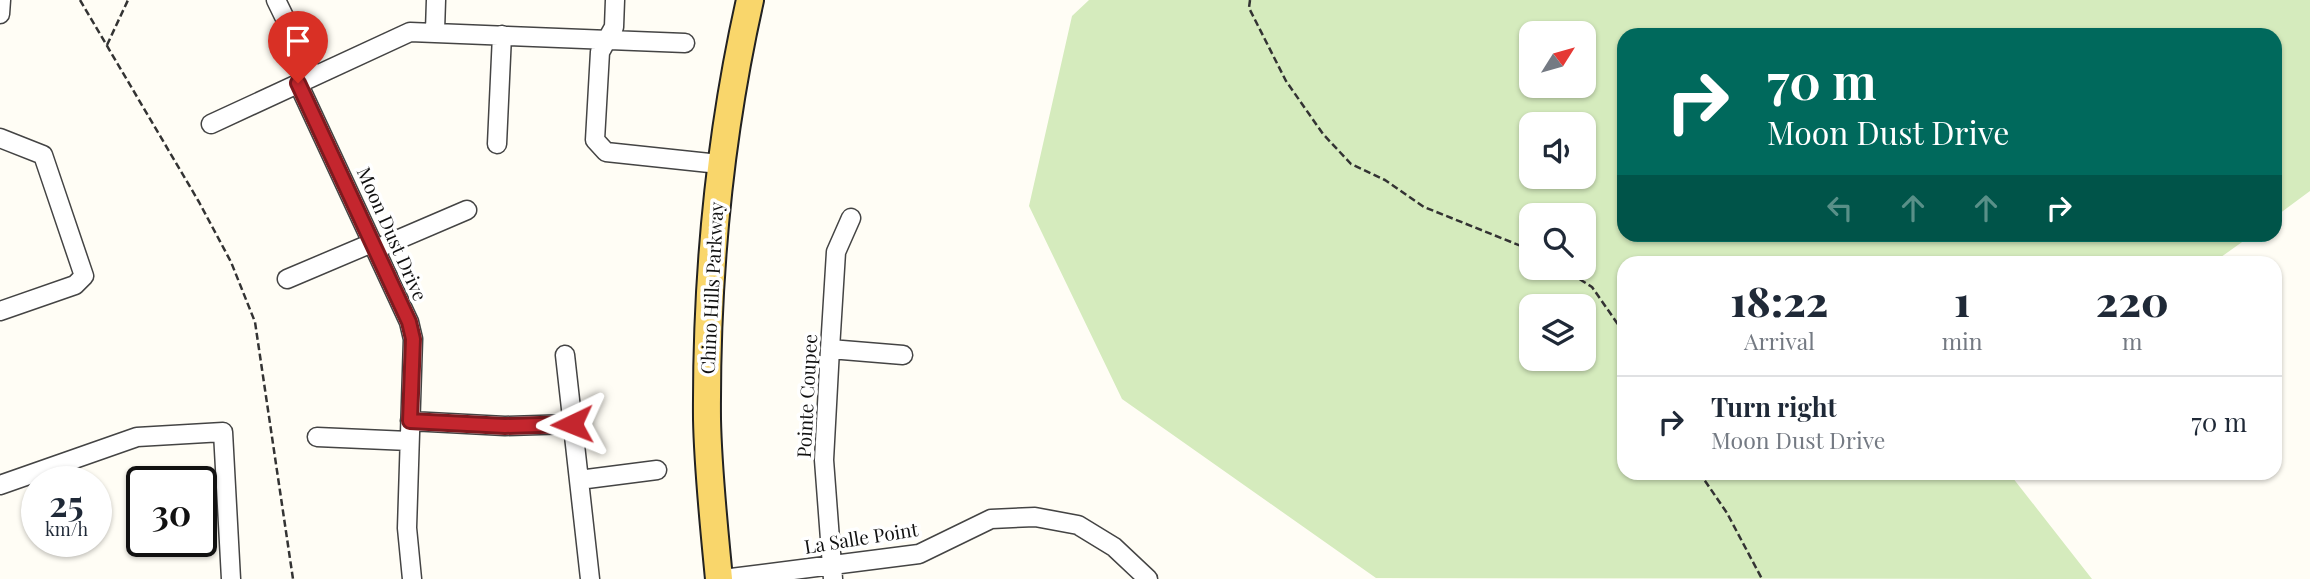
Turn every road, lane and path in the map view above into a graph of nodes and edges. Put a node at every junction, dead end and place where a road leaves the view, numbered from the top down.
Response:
1 (1, 0) edge
2 (80, 0) edge
3 (128, 0) edge
4 (276, 0) edge
5 (436, 0) edge
6 (615, 0) edge
7 (750, 0) edge
8 (1250, 0) edge
9 (0, 14) edge
10 (435, 31) junction
11 (502, 35) junction
12 (606, 40) junction
13 (685, 43) dead end
14 (107, 45) junction
15 (305, 80) junction
16 (211, 124) dead end
17 (0, 138) edge
18 (497, 144) dead end
19 (719, 164) junction
20 (467, 210) dead end
21 (851, 218) dead end
22 (1519, 245) edge
23 (374, 246) junction
24 (287, 279) dead end
25 (1581, 280) edge
26 (0, 311) edge
27 (1617, 324) edge
28 (830, 349) junction
29 (565, 355) dead end
30 (903, 355) dead end
31 (410, 421) junction
32 (572, 424) junction
33 (317, 437) dead end
34 (410, 441) junction
35 (657, 470) dead end
36 (579, 480) junction
37 (1704, 480) edge
38 (0, 485) edge
39 (832, 573) edge
40 (230, 579) edge
41 (293, 579) edge
42 (412, 579) edge
43 (590, 579) edge
44 (721, 579) edge
45 (1148, 579) edge
46 (1762, 579) edge

1 - 9 street
2 - 14 path
3 - 14 path
4 - 15 street, Moon Dust Drive
5 - 10 street
6 - 12 street
7 - 19 main road, Chino Hills Parkway
8 - 22 path
10 - 11 street
10 - 15 street
11 - 12 street
11 - 18 street
12 - 13 street
12 - 19 street
14 - 41 path
15 - 16 street
15 - 23 street, Moon Dust Drive
17 - 26 street
19 - 44 main road, Chino Hills Parkway
20 - 23 street
21 - 28 street, Pointe Coupee
23 - 24 street
23 - 31 street, Moon Dust Drive
25 - 27 path
28 - 30 street
28 - 39 street, Pointe Coupee
29 - 32 street
31 - 32 street
31 - 34 street, Moon Dust Drive
32 - 36 street
33 - 34 street
34 - 42 street, Moon Dust Drive
35 - 36 street
36 - 43 street
37 - 46 path
38 - 40 street
39 - 44 street, La Salle Point
39 - 45 street, La Salle Point

